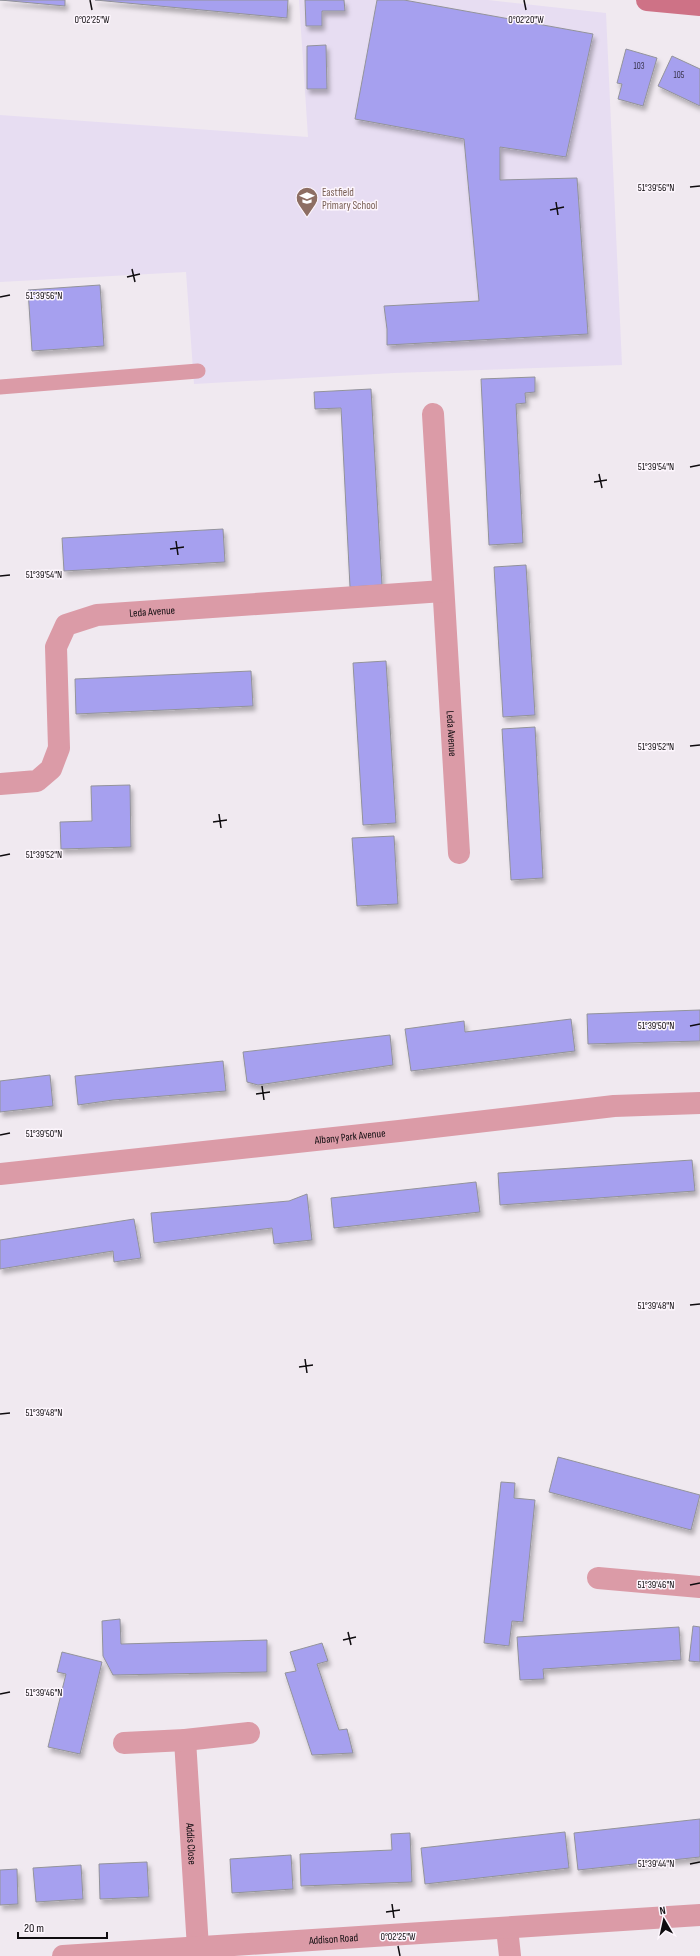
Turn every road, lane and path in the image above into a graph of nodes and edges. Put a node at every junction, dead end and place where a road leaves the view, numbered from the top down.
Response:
1 (647, 0) edge
2 (700, 5) edge
3 (198, 371) dead end
4 (0, 387) edge
5 (433, 414) dead end
6 (443, 590) junction
7 (0, 784) edge
8 (459, 852) dead end
9 (700, 1103) edge
10 (0, 1174) edge
11 (598, 1578) dead end
12 (700, 1587) edge
13 (249, 1733) dead end
14 (185, 1740) junction
15 (124, 1743) dead end
16 (700, 1915) edge
17 (507, 1928) junction
18 (198, 1948) junction
19 (128, 1954) edge
20 (63, 1956) edge
21 (510, 1956) edge

1 - 2 street
3 - 4 lane
5 - 6 street, Leda Avenue
6 - 7 street, Leda Avenue
6 - 8 street, Leda Avenue
9 - 10 street, Albany Park Avenue
11 - 12 street
13 - 14 street
14 - 15 street
14 - 18 street, Addis Close
16 - 17 street, Addison Road
17 - 18 street, Addison Road
17 - 21 street
18 - 19 street, Addison Road
19 - 20 street, Addison Road

